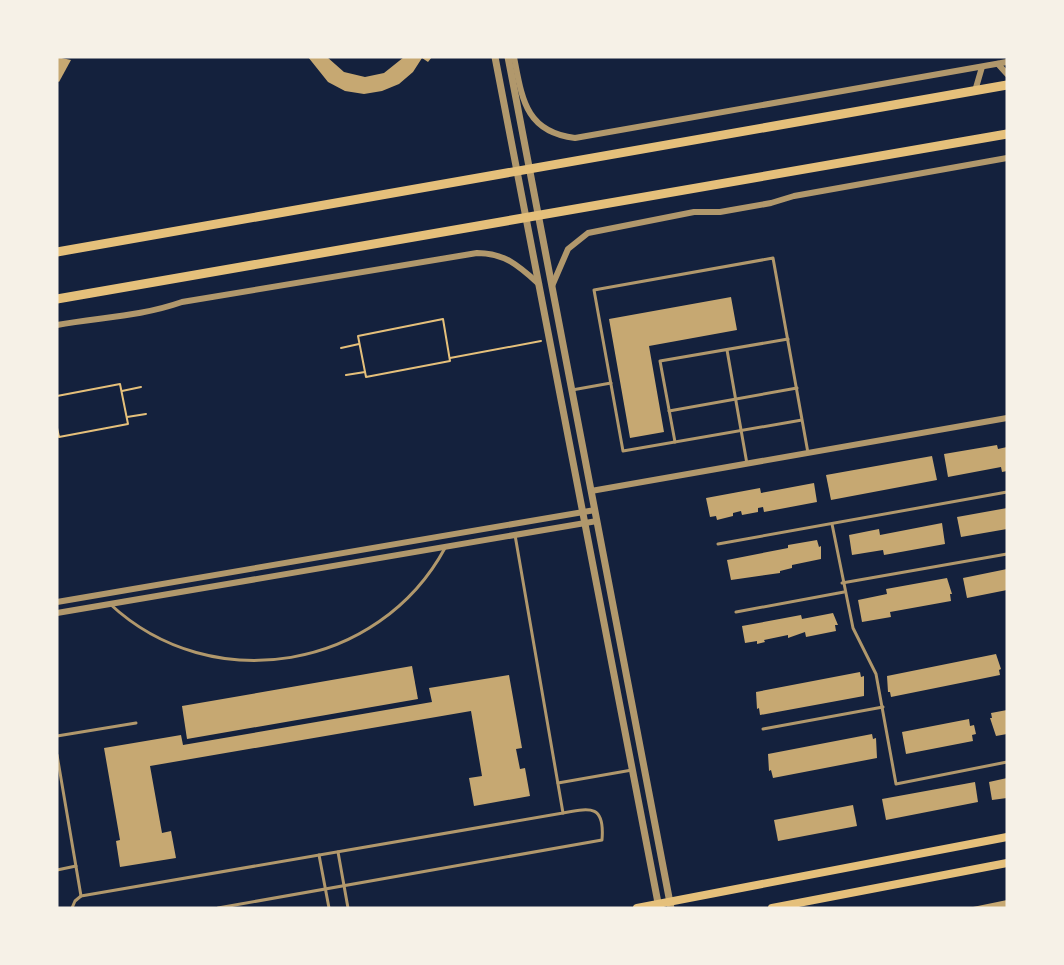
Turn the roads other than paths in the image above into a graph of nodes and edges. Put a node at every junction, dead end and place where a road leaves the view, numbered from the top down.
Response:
1 (495, 57) edge
2 (508, 57) edge
3 (514, 57) edge
4 (987, 57) edge
5 (1007, 62) edge
6 (998, 64) junction
7 (985, 66) junction
8 (1007, 74) edge
9 (1007, 86) edge
10 (975, 91) junction
11 (1007, 134) edge
12 (1007, 158) edge
13 (530, 169) junction
14 (517, 171) junction
15 (538, 216) junction
16 (526, 218) junction
17 (57, 252) edge
18 (539, 284) junction
19 (552, 286) junction
20 (57, 299) edge
21 (57, 325) edge
22 (788, 339) junction
23 (727, 350) junction
24 (610, 383) junction
25 (797, 388) junction
26 (572, 390) junction
27 (736, 399) junction
28 (669, 411) junction
29 (1007, 418) edge
30 (802, 420) junction
31 (741, 430) junction
32 (675, 442) junction
33 (808, 453) junction
34 (747, 464) junction
35 (591, 491) junction
36 (1007, 492) edge
37 (595, 510) junction
38 (583, 512) junction
39 (597, 521) junction
40 (585, 523) junction
41 (832, 524) junction
42 (515, 535) junction
43 (718, 544) dead end
44 (446, 547) junction
45 (1007, 554) edge
46 (842, 583) junction
47 (844, 592) junction
48 (57, 602) edge
49 (109, 604) junction
50 (736, 612) dead end
51 (57, 613) edge
52 (883, 707) junction
53 (136, 723) dead end
54 (763, 729) dead end
55 (57, 736) edge
56 (57, 755) edge
57 (1007, 762) edge
58 (632, 770) junction
59 (558, 783) junction
60 (563, 813) junction
61 (1007, 837) edge
62 (338, 852) junction
63 (319, 855) junction
64 (1007, 863) edge
65 (76, 866) junction
66 (57, 870) edge
67 (344, 886) junction
68 (325, 890) junction
69 (81, 896) junction
70 (671, 905) edge
71 (658, 906) edge
72 (72, 908) edge
73 (219, 908) edge
74 (328, 908) edge
75 (348, 908) edge
76 (637, 908) edge
77 (772, 908) edge

1 - 14 street
2 - 13 street
3 - 7 street
4 - 7 street
5 - 6 street
6 - 7 street
6 - 8 street
7 - 10 street
9 - 10 main road
10 - 13 main road
11 - 15 main road
12 - 19 street
13 - 14 main road
13 - 15 street
14 - 16 street
14 - 17 main road
15 - 16 main road
15 - 19 street
16 - 18 street
16 - 20 main road
18 - 21 street
18 - 38 street
19 - 26 street
22 - 23 lane
22 - 24 lane
22 - 25 lane
23 - 27 lane
23 - 28 lane
24 - 26 lane
24 - 32 lane
25 - 27 lane
25 - 30 lane
26 - 35 street
27 - 28 lane
27 - 31 lane
28 - 32 lane
29 - 33 street
30 - 31 lane
30 - 33 lane
31 - 32 lane
31 - 34 lane
33 - 34 street
34 - 35 street
35 - 37 street
36 - 41 lane
37 - 38 street
37 - 39 street
38 - 40 street
38 - 48 street
39 - 40 street
39 - 70 street
40 - 42 street
40 - 58 street
41 - 43 lane
41 - 46 lane
42 - 44 street
42 - 59 lane
44 - 49 street
44 - 49 lane
45 - 46 lane
46 - 47 lane
47 - 50 lane
47 - 52 lane
49 - 51 street
52 - 54 lane
52 - 57 lane
53 - 55 lane
56 - 65 lane
58 - 59 lane
58 - 71 street
59 - 60 lane
60 - 62 lane
60 - 67 lane
61 - 70 main road
62 - 63 lane
62 - 67 lane
63 - 68 lane
63 - 69 lane
64 - 77 main road
65 - 66 lane
65 - 69 lane
67 - 68 lane
67 - 75 lane
68 - 73 lane
68 - 74 lane
69 - 72 lane
70 - 71 main road
71 - 76 main road

